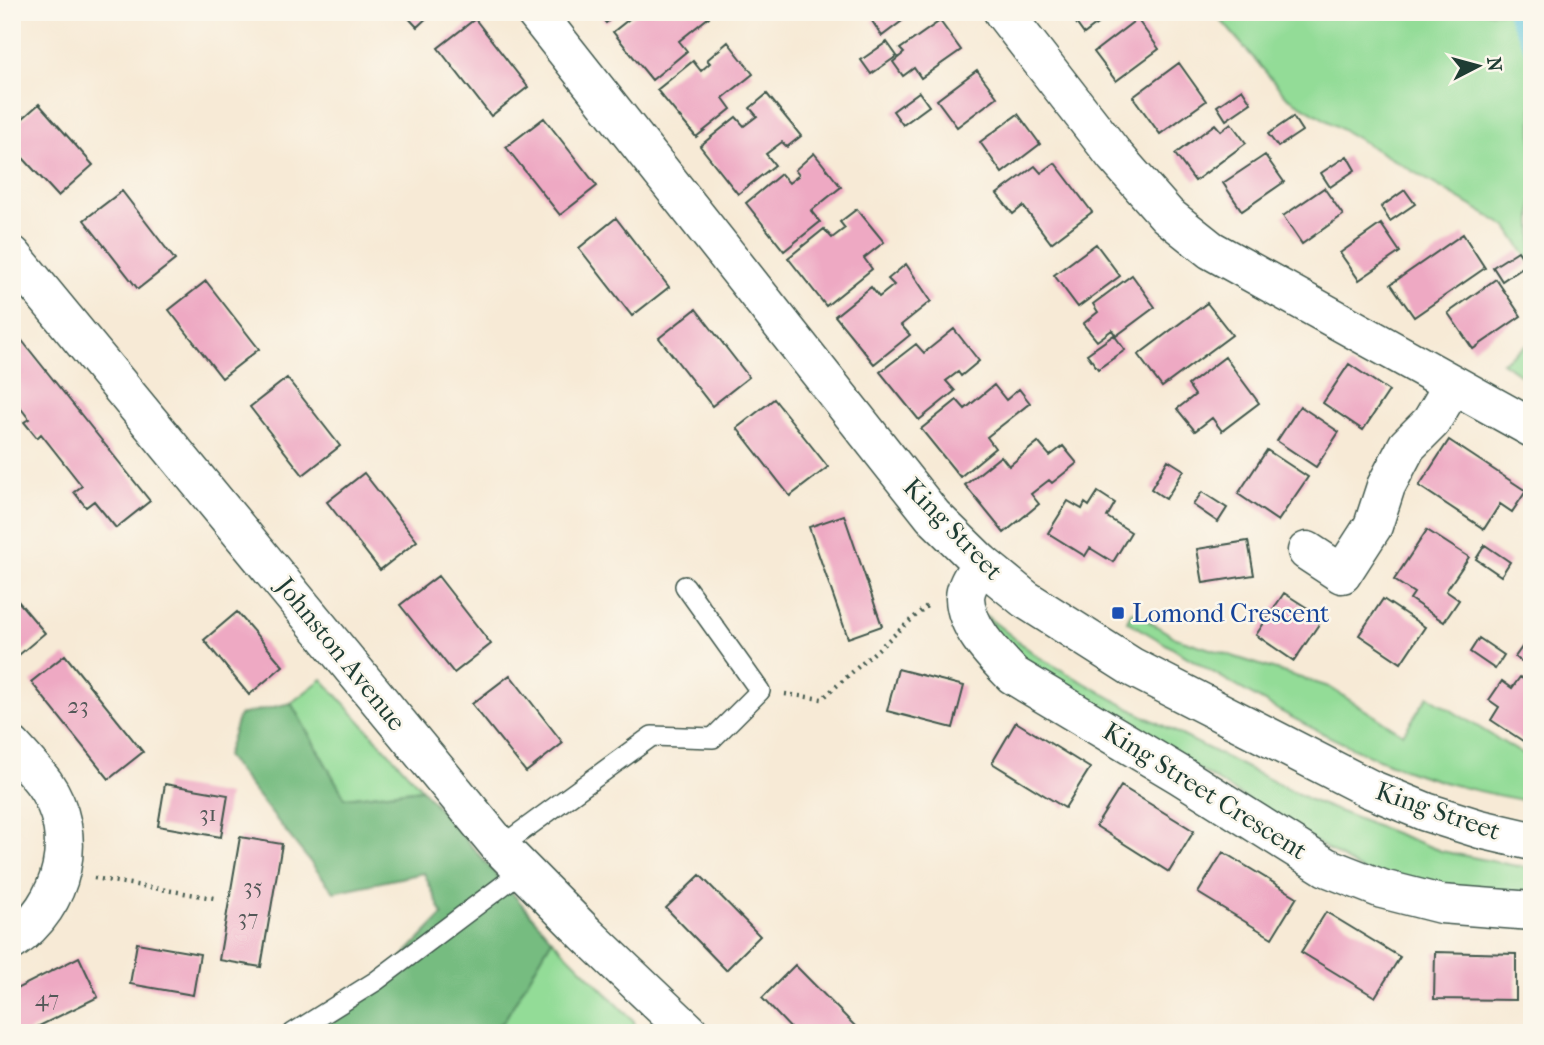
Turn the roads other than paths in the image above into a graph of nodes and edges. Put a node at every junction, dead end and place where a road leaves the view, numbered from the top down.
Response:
1 (535, 12) edge
2 (1003, 12) edge
3 (12, 255) edge
4 (1453, 385) junction
5 (1532, 428) edge
6 (1307, 551) dead end
7 (981, 563) junction
8 (685, 586) dead end
9 (12, 746) edge
10 (1532, 841) edge
11 (511, 859) junction
12 (1532, 911) edge
13 (12, 941) edge
14 (293, 1033) edge
15 (690, 1033) edge

1 - 7 street, King Street
2 - 4 street
3 - 11 street, Johnston Avenue
4 - 5 street
4 - 6 street
7 - 10 street, King Street
7 - 12 street, King Street Crescent
8 - 11 lane
9 - 13 street
11 - 14 lane
11 - 15 street, Johnston Avenue

